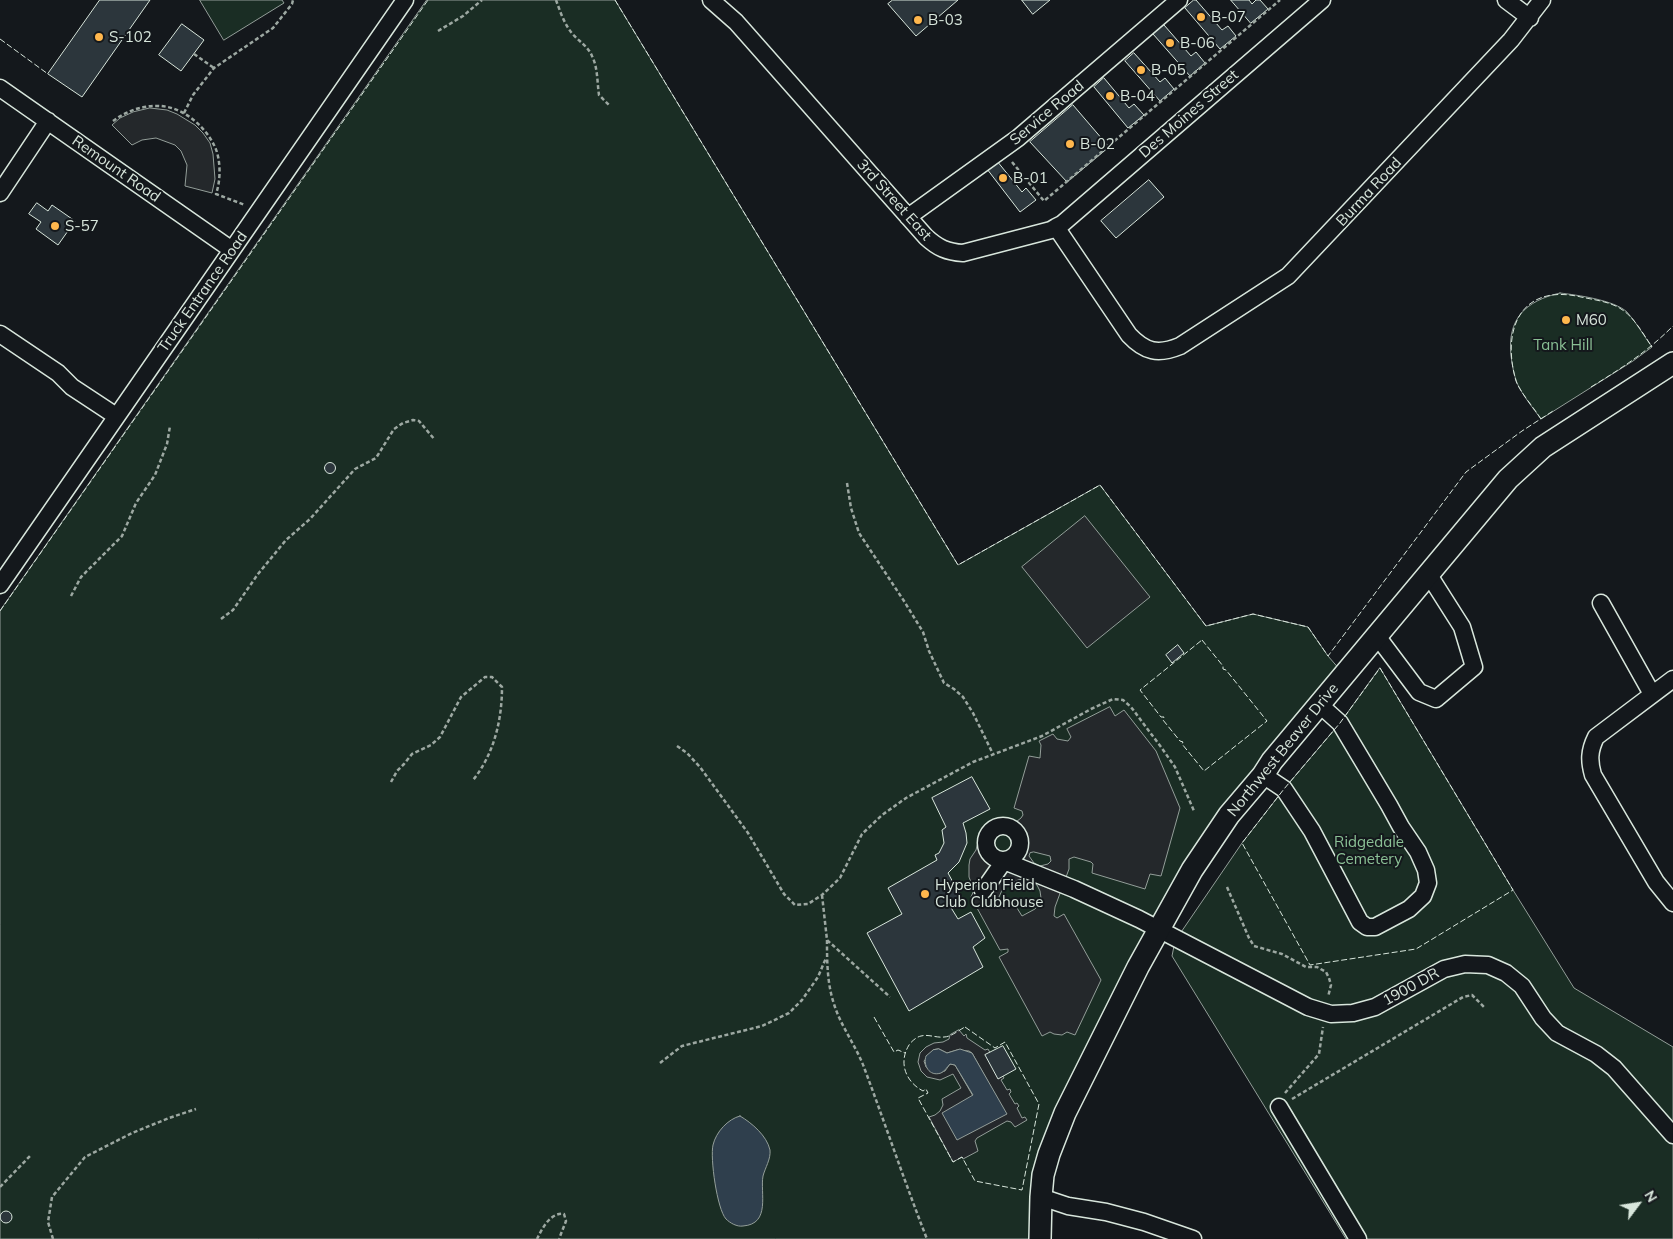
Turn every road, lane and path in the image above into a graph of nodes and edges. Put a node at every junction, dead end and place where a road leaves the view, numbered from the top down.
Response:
1 (293, 0) edge
2 (405, 0) edge
3 (482, 0) edge
4 (556, 0) edge
5 (1179, 0) edge
6 (1280, 0) edge
7 (1322, 0) edge
8 (1506, 0) edge
9 (1542, 0) edge
10 (721, 3) edge
11 (1530, 18) junction
12 (438, 30) dead end
13 (194, 54) dead end
14 (214, 68) junction
15 (0, 88) edge
16 (610, 106) dead end
17 (184, 113) junction
18 (48, 121) junction
19 (113, 121) dead end
20 (1002, 150) junction
21 (0, 193) edge
22 (246, 206) dead end
23 (908, 217) junction
24 (1056, 227) junction
25 (232, 250) junction
26 (0, 334) edge
27 (1673, 363) edge
28 (116, 416) junction
29 (170, 426) dead end
30 (435, 440) dead end
31 (847, 483) dead end
32 (1428, 575) junction
33 (0, 585) edge
34 (71, 596) dead end
35 (1601, 603) dead end
36 (222, 619) dead end
37 (1378, 636) junction
38 (1673, 679) edge
39 (1652, 694) junction
40 (1320, 705) junction
41 (677, 746) dead end
42 (992, 754) junction
43 (1263, 775) junction
44 (474, 780) dead end
45 (391, 782) dead end
46 (1194, 811) dead end
47 (984, 891) dead end
48 (822, 894) junction
49 (1673, 903) edge
50 (1158, 929) junction
51 (827, 940) junction
52 (827, 957) junction
53 (890, 997) dead end
54 (1484, 1007) dead end
55 (660, 1063) dead end
56 (1278, 1107) joint
57 (196, 1109) dead end
58 (1673, 1135) edge
59 (30, 1156) dead end
60 (0, 1187) edge
61 (1041, 1197) junction
62 (53, 1239) edge
63 (537, 1239) edge
64 (559, 1239) edge
65 (927, 1239) edge
66 (1040, 1239) edge
67 (1193, 1239) edge
68 (1358, 1239) edge

1 - 14 path
2 - 25 street, Truck Entrance Road
3 - 12 path
4 - 16 path
5 - 20 street, Service Road
6 - 20 path
7 - 24 street, Des Moines Street
8 - 11 street
9 - 11 street, Burma Road
10 - 23 street, 3rd Street East
11 - 24 street, Burma Road
13 - 14 path
14 - 17 path
15 - 18 street, Remount Road
17 - 19 path
17 - 22 path
18 - 21 street
18 - 25 street, Remount Road
20 - 23 street, Service Road
23 - 24 street, 3rd Street East
25 - 28 street, Truck Entrance Road
26 - 28 street
27 - 32 main road, Northwest Beaver Drive
28 - 33 street, Truck Entrance Road
29 - 34 path
30 - 36 path
31 - 42 path
32 - 37 main road, Northwest Beaver Drive
32 - 37 street
35 - 39 street
37 - 40 main road, Northwest Beaver Drive
38 - 39 street
39 - 49 street
40 - 43 main road, Northwest Beaver Drive
40 - 43 street
41 - 48 path
42 - 46 path
42 - 48 path
43 - 50 main road, Northwest Beaver Drive
44 - 45 path
47 - 50 street, 1900 DR
48 - 51 path
50 - 58 street, 1900 DR
50 - 61 main road, Northwest Beaver Drive
51 - 52 path
51 - 53 path
52 - 55 path
52 - 65 path
54 - 56 path
56 - 68 street
57 - 62 path
59 - 60 path
61 - 66 main road, Northwest Beaver Drive
61 - 67 street
63 - 64 path

